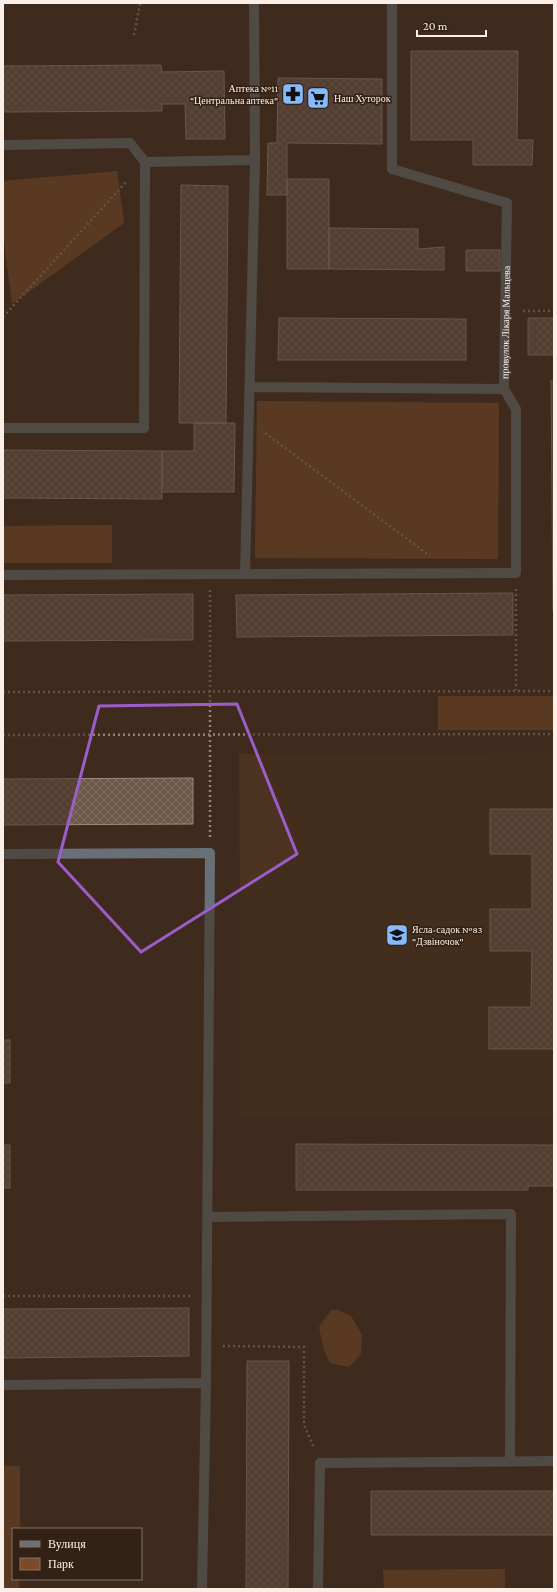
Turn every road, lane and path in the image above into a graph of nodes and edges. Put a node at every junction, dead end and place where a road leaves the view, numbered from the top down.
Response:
1 (140, 3) edge
2 (254, 3) edge
3 (392, 3) edge
4 (134, 35) dead end
5 (3, 145) edge
6 (255, 160) junction
7 (145, 162) junction
8 (506, 311) junction
9 (554, 312) edge
10 (3, 317) edge
11 (250, 387) junction
12 (504, 389) junction
13 (249, 421) junction
14 (3, 428) edge
15 (453, 573) junction
16 (516, 573) junction
17 (210, 574) junction
18 (245, 574) junction
19 (3, 575) edge
20 (516, 691) junction
21 (554, 691) edge
22 (3, 692) edge
23 (210, 692) junction
24 (554, 734) edge
25 (3, 735) edge
26 (210, 735) junction
27 (3, 854) edge
28 (210, 854) junction
29 (207, 1217) junction
30 (3, 1296) edge
31 (206, 1296) junction
32 (206, 1345) junction
33 (206, 1383) junction
34 (3, 1385) edge
35 (510, 1461) junction
36 (554, 1461) edge
37 (320, 1463) junction
38 (202, 1589) edge
39 (318, 1589) edge

1 - 4 path
2 - 6 street
3 - 8 street, провулок Лікаря Мальцева
5 - 7 street
6 - 7 street
6 - 11 street
7 - 10 path
7 - 14 street
8 - 9 path
8 - 12 street, провулок Лікаря Мальцева
11 - 12 street
11 - 13 street
12 - 16 street, провулок Лікаря Мальцева
13 - 15 path
13 - 18 street
15 - 16 street
15 - 18 street
16 - 20 path
17 - 18 street
17 - 19 street
17 - 23 path
20 - 21 path
20 - 23 path
22 - 23 path
23 - 26 path
24 - 26 path
25 - 26 path
26 - 28 path
27 - 28 street
28 - 29 street
29 - 31 street
29 - 35 street
30 - 31 path
31 - 32 street
32 - 33 street
32 - 37 path
33 - 34 street
33 - 38 street
35 - 36 street
35 - 37 street
37 - 39 street

